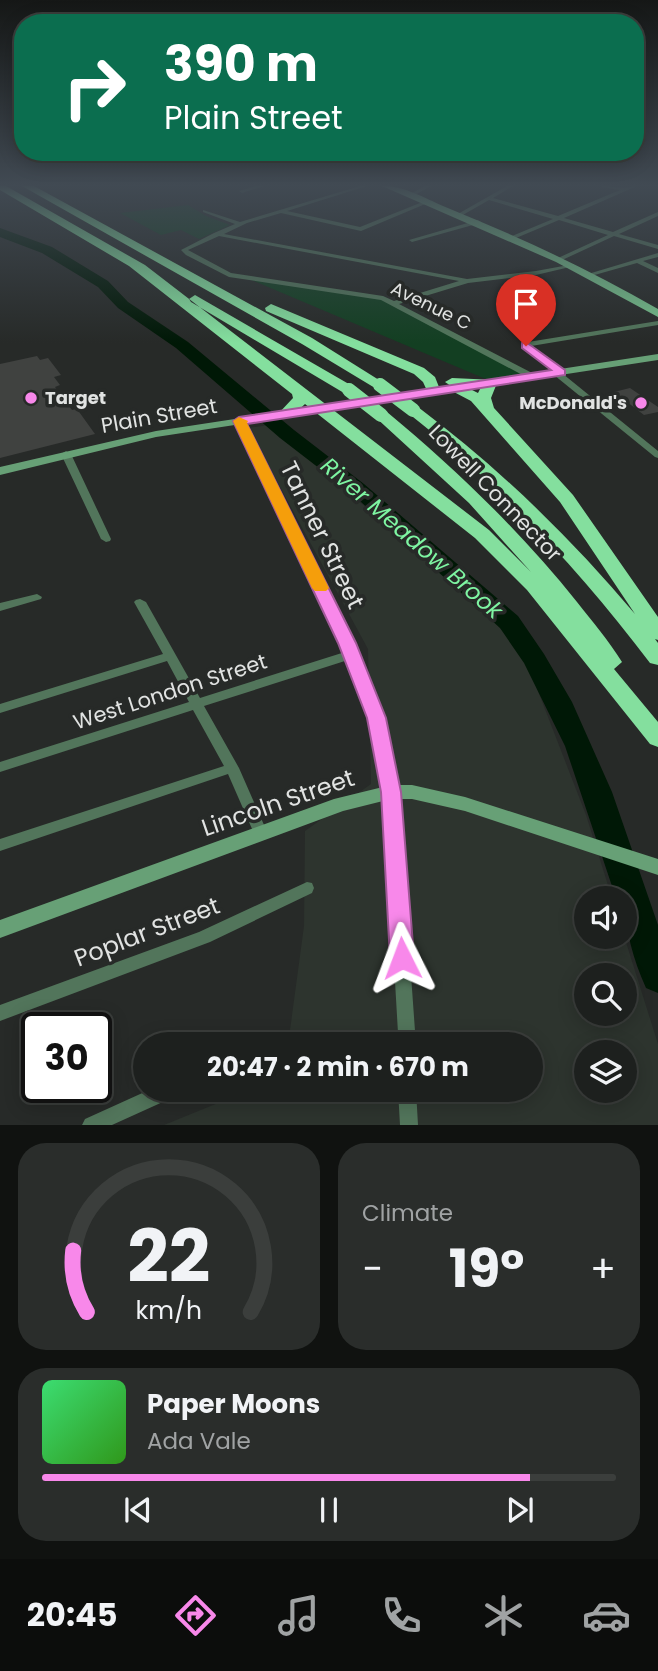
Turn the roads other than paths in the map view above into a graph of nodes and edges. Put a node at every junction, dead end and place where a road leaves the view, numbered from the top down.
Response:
1 (91, 238) edge
2 (123, 238) edge
3 (206, 238) edge
4 (240, 238) edge
5 (418, 238) edge
6 (517, 238) edge
7 (603, 238) edge
8 (629, 238) edge
9 (412, 240) dead end
10 (658, 247) edge
11 (153, 255) junction
12 (658, 255) edge
13 (560, 259) junction
14 (130, 261) junction
15 (638, 261) junction
16 (572, 265) junction
17 (658, 271) edge
18 (591, 274) junction
19 (467, 281) junction
20 (395, 303) junction
21 (658, 314) edge
22 (658, 323) edge
23 (658, 357) edge
24 (419, 371) junction
25 (559, 373) junction
26 (533, 377) junction
27 (490, 383) junction
28 (457, 388) junction
29 (299, 391) junction
30 (434, 392) junction
31 (486, 408) junction
32 (323, 409) junction
33 (286, 414) junction
34 (239, 421) junction
35 (66, 454) junction
36 (658, 455) edge
37 (0, 471) edge
38 (106, 539) dead end
39 (37, 597) dead end
40 (140, 602) dead end
41 (0, 607) edge
42 (658, 633) edge
43 (352, 654) junction
44 (170, 656) junction
45 (658, 658) edge
46 (196, 704) junction
47 (0, 709) edge
48 (658, 731) edge
49 (658, 738) edge
50 (0, 767) edge
51 (232, 768) junction
52 (391, 792) junction
53 (261, 834) junction
54 (0, 845) edge
55 (654, 866) edge
56 (307, 888) dead end
57 (0, 929) edge
58 (0, 1013) edge
59 (406, 1032) edge
60 (143, 1102) edge
61 (408, 1102) edge
62 (91, 1125) edge
63 (409, 1125) edge

1 - 14 highway, Lowell Connector
2 - 11 highway, Lowell Connector
3 - 20 street, Avenue C
4 - 19 street
5 - 9 street
6 - 13 main road
7 - 13 street
8 - 10 street
11 - 24 highway
11 - 45 highway, Lowell Connector, bridge
12 - 15 street
13 - 16 main road
14 - 29 highway
14 - 48 highway, Lowell Connector, bridge
15 - 17 street
15 - 18 street
16 - 18 main road
16 - 19 street
18 - 21 main road
19 - 20 street
20 - 26 street, Avenue C
22 - 25 street
23 - 25 main road, Plain Street
24 - 27 highway
24 - 30 highway
25 - 26 main road, Plain Street
25 - 36 street
26 - 27 main road, Plain Street
27 - 28 main road, Plain Street
27 - 31 highway
28 - 30 main road, Plain Street
28 - 31 highway
29 - 32 highway
29 - 33 highway
30 - 32 main road, Plain Street
31 - 42 highway
32 - 33 main road, Plain Street
32 - 49 highway
33 - 34 main road, Plain Street
34 - 35 main road, Plain Street
34 - 43 street, Tanner Street
35 - 37 main road, Plain Street
35 - 38 street
39 - 41 street
40 - 44 street
43 - 46 street, West London Street
43 - 52 street, Tanner Street
44 - 46 street
44 - 47 street
46 - 50 street, West London Street
46 - 51 street
51 - 53 street
51 - 54 street
52 - 53 main road, Lincoln Street
52 - 55 main road, Lincoln Street
52 - 59 street, Tanner Street
53 - 57 main road, Lincoln Street
56 - 58 street, Poplar Street
60 - 62 street
61 - 63 street

